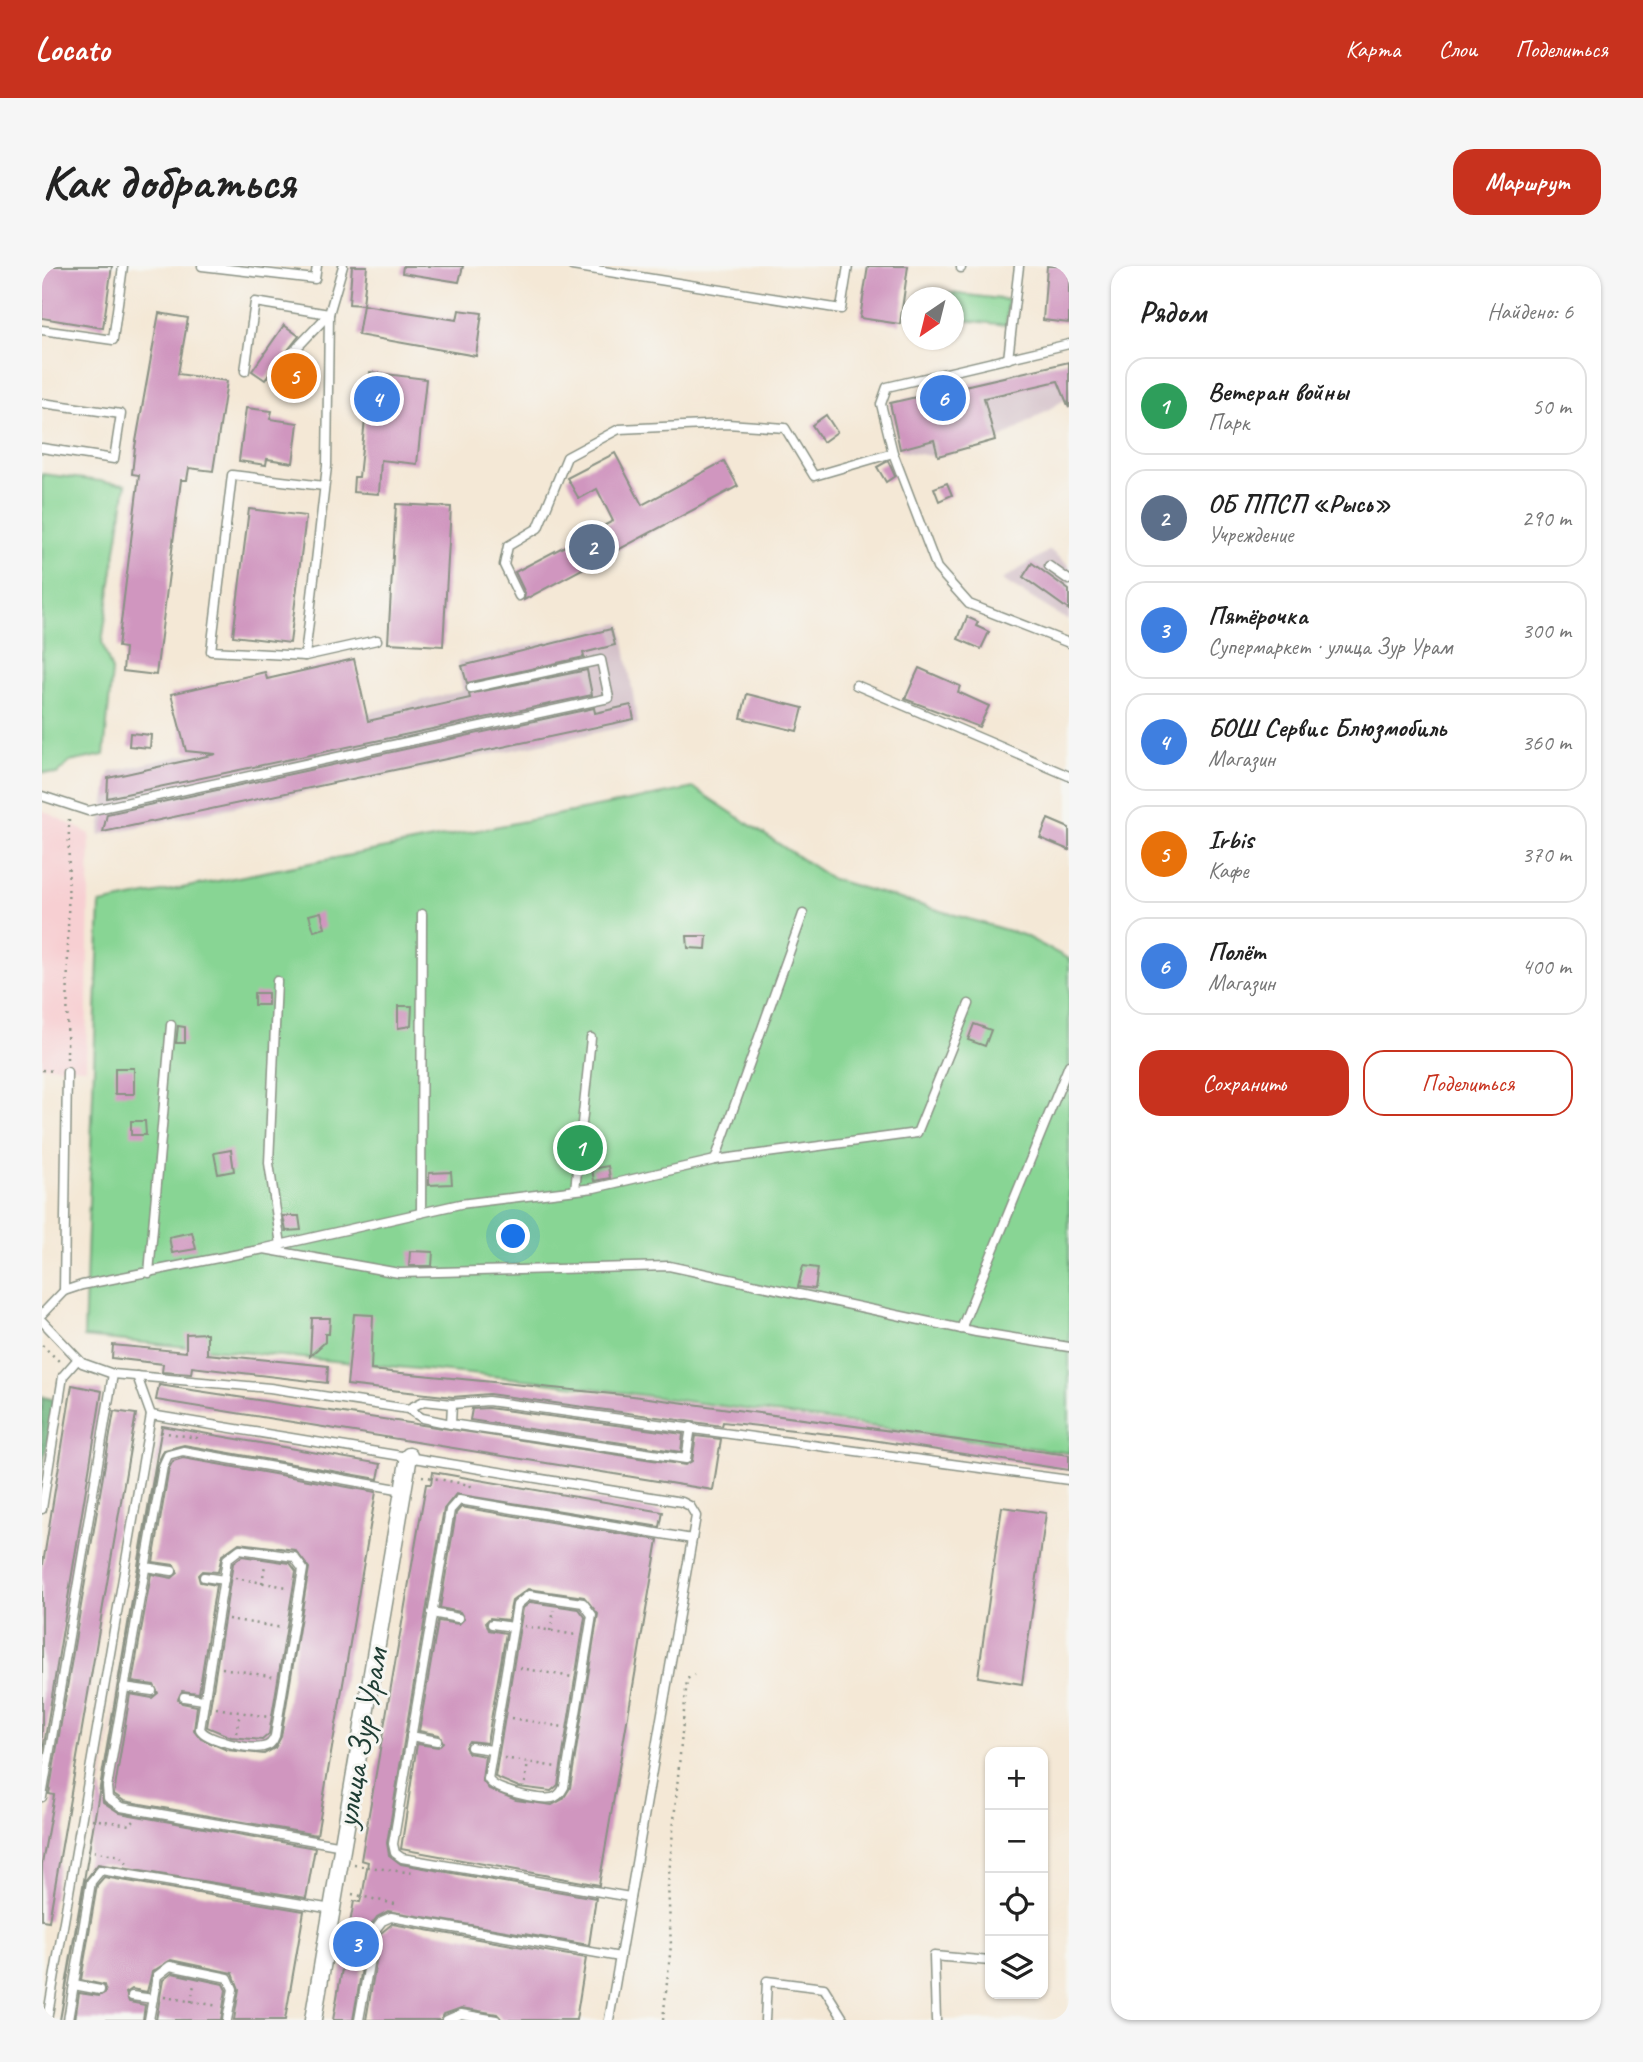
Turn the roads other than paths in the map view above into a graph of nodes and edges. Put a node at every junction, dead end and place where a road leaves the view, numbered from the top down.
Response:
1 (123, 266) edge
2 (202, 266) edge
3 (317, 266) edge
4 (343, 266) edge
5 (572, 266) edge
6 (848, 266) edge
7 (1019, 266) edge
8 (328, 314) junction
9 (42, 330) edge
10 (1069, 344) edge
11 (293, 352) dead end
12 (1008, 359) junction
13 (244, 371) dead end
14 (42, 402) edge
15 (42, 448) edge
16 (893, 453) junction
17 (324, 486) junction
18 (1049, 566) dead end
19 (1069, 580) edge
20 (519, 596) dead end
21 (377, 640) dead end
22 (1069, 643) edge
23 (305, 656) junction
24 (856, 685) dead end
25 (471, 688) dead end
26 (1069, 776) edge
27 (42, 796) edge
28 (422, 914) dead end
29 (803, 914) dead end
30 (277, 981) dead end
31 (969, 1004) dead end
32 (171, 1025) dead end
33 (591, 1038) dead end
34 (1069, 1065) edge
35 (67, 1072) road end
36 (715, 1160) junction
37 (575, 1190) junction
38 (421, 1213) junction
39 (281, 1245) junction
40 (264, 1249) junction
41 (149, 1273) junction
42 (64, 1291) junction
43 (42, 1314) edge
44 (42, 1321) edge
45 (961, 1329) junction
46 (1069, 1347) edge
47 (79, 1359) junction
48 (113, 1374) junction
49 (137, 1376) junction
50 (452, 1404) junction
51 (408, 1409) junction
52 (151, 1415) junction
53 (451, 1424) junction
54 (691, 1427) junction
55 (409, 1456) junction
56 (1069, 1480) edge
57 (403, 1490) junction
58 (42, 1509) edge
59 (692, 1539) junction
60 (145, 1567) junction
61 (172, 1572) dead end
62 (204, 1577) dead end
63 (224, 1578) junction
64 (432, 1613) junction
65 (458, 1618) dead end
66 (492, 1624) dead end
67 (513, 1626) junction
68 (124, 1687) junction
69 (152, 1691) dead end
70 (184, 1697) dead end
71 (202, 1703) junction
72 (411, 1736) junction
73 (437, 1741) dead end
74 (471, 1747) dead end
75 (491, 1753) junction
76 (42, 1797) edge
77 (343, 1846) junction
78 (630, 1897) junction
79 (332, 1909) junction
80 (620, 1957) junction
81 (985, 1961) edge
82 (74, 1985) junction
83 (100, 1990) dead end
84 (132, 1996) dead end
85 (153, 1997) junction
86 (47, 2020) edge
87 (68, 2020) edge
88 (149, 2020) edge
89 (227, 2020) edge
90 (313, 2020) edge
91 (359, 2020) edge
92 (447, 2020) edge
93 (496, 2020) edge
94 (609, 2020) edge
95 (765, 2020) edge
96 (844, 2020) edge
97 (936, 2020) edge

1 - 9 lane
2 - 3 lane
4 - 8 lane
5 - 6 lane
7 - 12 lane
8 - 11 lane
8 - 13 lane
8 - 17 lane
10 - 12 lane
12 - 16 lane
14 - 15 lane
16 - 20 lane
16 - 22 lane
17 - 23 lane
17 - 23 lane
18 - 19 lane
21 - 23 lane
24 - 26 lane
25 - 27 lane
28 - 38 lane
29 - 36 lane
30 - 39 lane
31 - 36 lane
32 - 41 lane
33 - 37 lane
34 - 45 lane
35 - 42 lane
36 - 37 lane
37 - 38 lane
38 - 39 lane
39 - 40 lane
40 - 41 lane
40 - 45 lane
41 - 42 lane
42 - 43 lane
44 - 47 lane
45 - 46 lane
47 - 48 lane
47 - 58 lane
48 - 49 lane
48 - 76 lane
49 - 51 lane
49 - 52 lane
50 - 51 lane
50 - 53 lane
50 - 54 lane
51 - 53 lane
52 - 55 lane
52 - 86 lane
53 - 54 lane
54 - 56 lane
55 - 57 street, улица Зур Урам
55 - 59 lane
57 - 60 lane
57 - 77 street, улица Зур Урам
59 - 64 lane
59 - 78 lane
60 - 61 lane
60 - 68 lane
62 - 63 lane
63 - 71 lane
63 - 71 lane
64 - 65 lane
64 - 72 lane
66 - 67 lane
67 - 75 lane
67 - 75 lane
68 - 69 lane
68 - 77 lane
70 - 71 lane
72 - 73 lane
72 - 78 lane
74 - 75 lane
77 - 79 street, улица Зур Урам
78 - 80 lane
79 - 82 lane
79 - 90 street, улица Зур Урам
80 - 91 lane
80 - 94 lane
81 - 97 lane
82 - 83 lane
82 - 87 lane
84 - 85 lane
85 - 88 lane
85 - 89 lane
92 - 93 lane
95 - 96 lane

